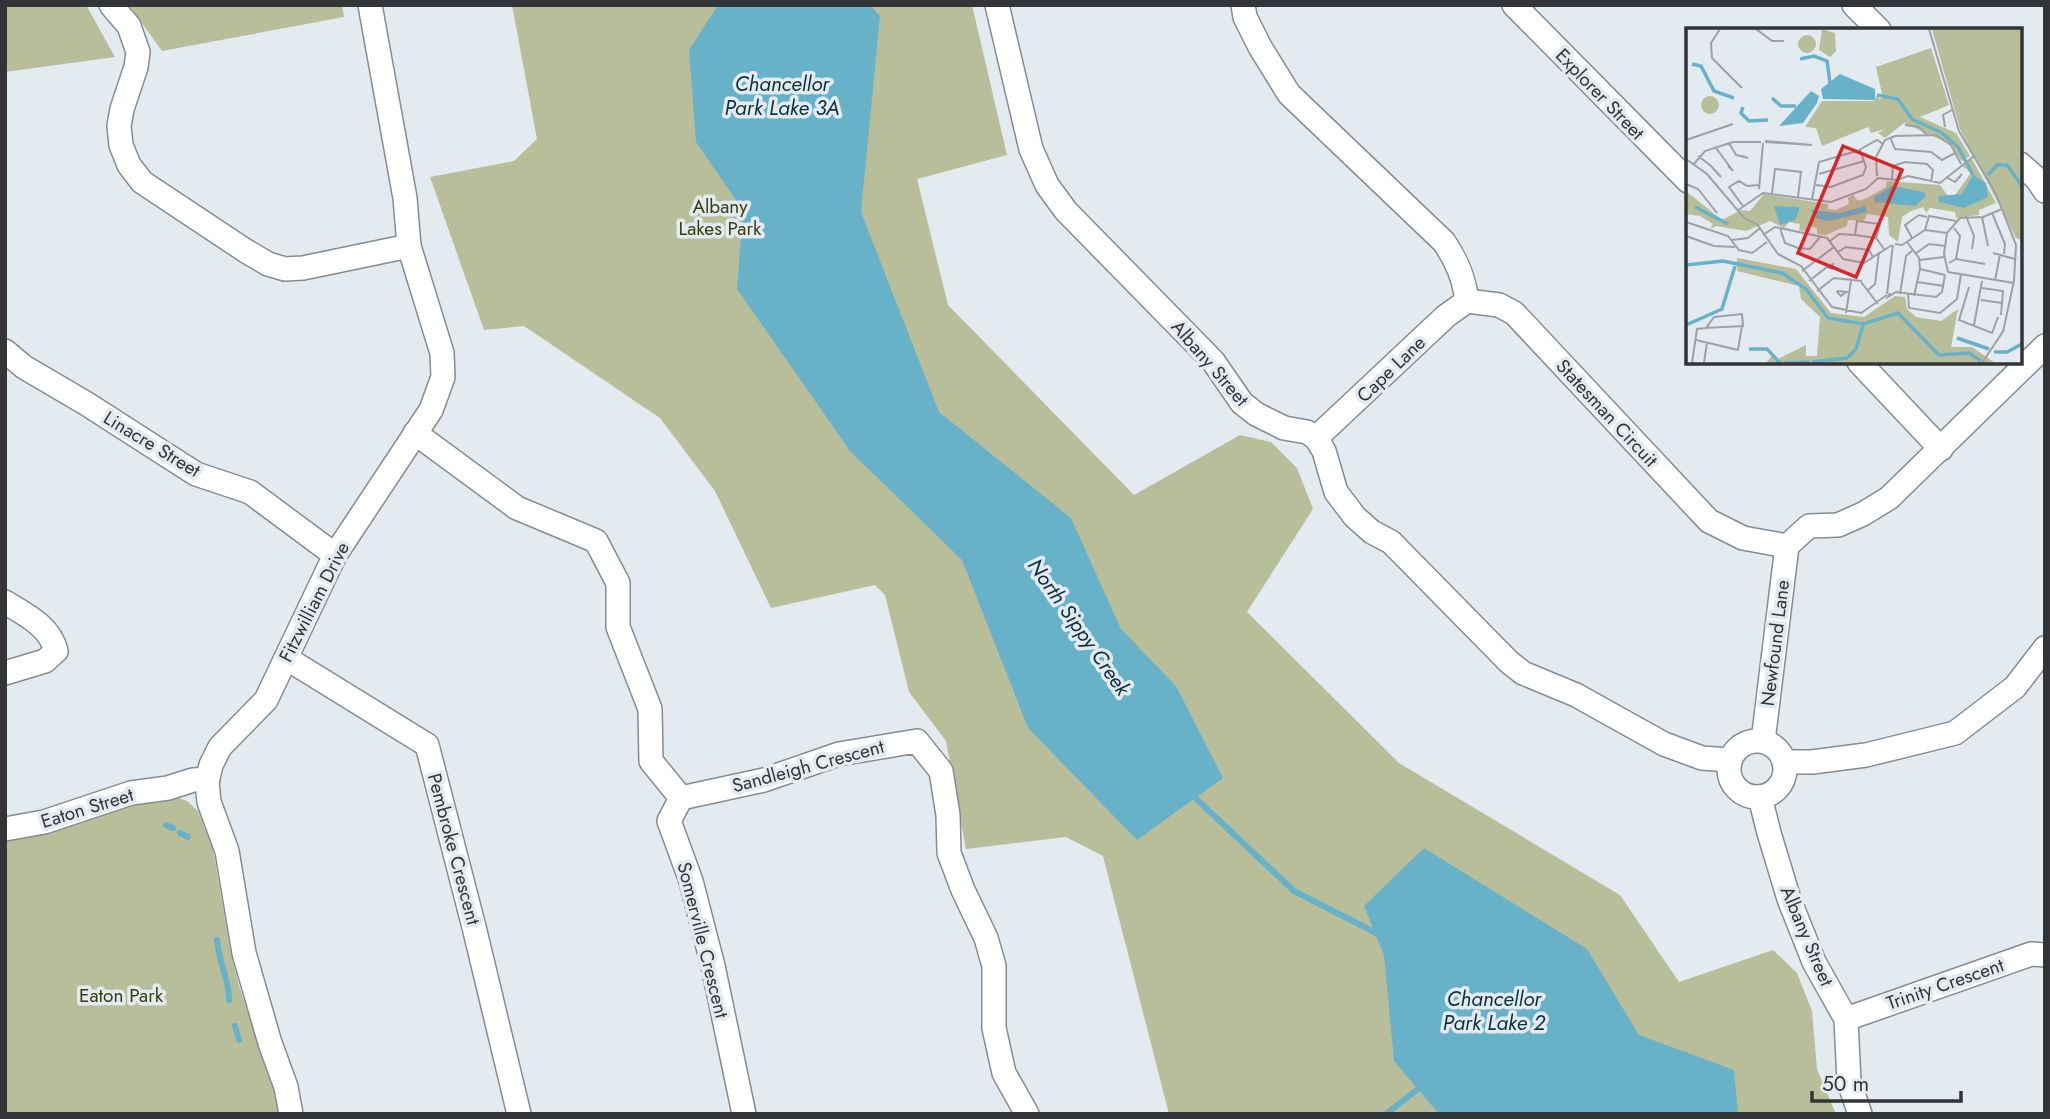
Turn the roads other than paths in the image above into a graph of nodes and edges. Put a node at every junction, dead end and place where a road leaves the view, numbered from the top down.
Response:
1 (111, 5) edge
2 (370, 5) edge
3 (997, 5) edge
4 (1243, 5) edge
5 (1514, 5) edge
6 (1854, 5) edge
7 (1877, 28) edge
8 (2022, 166) edge
9 (1686, 179) edge
10 (2045, 191) edge
11 (409, 246) junction
12 (1467, 301) junction
13 (2045, 346) edge
14 (5, 351) edge
15 (1862, 364) edge
16 (415, 433) junction
17 (1316, 438) junction
18 (1941, 449) junction
19 (1787, 546) junction
20 (335, 555) junction
21 (5, 603) edge
22 (2045, 648) edge
23 (286, 658) junction
24 (5, 673) edge
25 (1763, 741) junction
26 (1730, 760) junction
27 (1784, 762) junction
28 (208, 788) junction
29 (1760, 797) junction
30 (681, 798) junction
31 (5, 829) edge
32 (2045, 955) edge
33 (1846, 1018) junction
34 (291, 1114) edge
35 (519, 1114) edge
36 (744, 1114) edge
37 (1027, 1114) edge
38 (1860, 1114) edge

1 - 11 street
2 - 11 street, Fitzwilliam Drive
3 - 17 street, Albany Street
4 - 12 street
5 - 9 street, Explorer Street
6 - 7 street
8 - 10 street
11 - 16 street, Fitzwilliam Drive
12 - 17 street, Cape Lane
12 - 19 street, Statesman Circuit
13 - 18 street
14 - 20 street, Linacre Street
15 - 18 street
16 - 20 street, Fitzwilliam Drive
16 - 30 street
17 - 26 street
18 - 19 street
19 - 25 street, Newfound Lane
20 - 23 street, Fitzwilliam Drive
21 - 24 street
22 - 27 street
23 - 28 street, Fitzwilliam Drive
23 - 35 street, Pembroke Crescent
25 - 26 street
25 - 27 street
26 - 29 street
27 - 29 street
28 - 31 street, Eaton Street
28 - 34 street
29 - 33 street, Albany Street
30 - 36 street, Somerville Crescent
30 - 37 street, Sandleigh Crescent
32 - 33 street, Trinity Crescent
33 - 38 street, Albany Street

